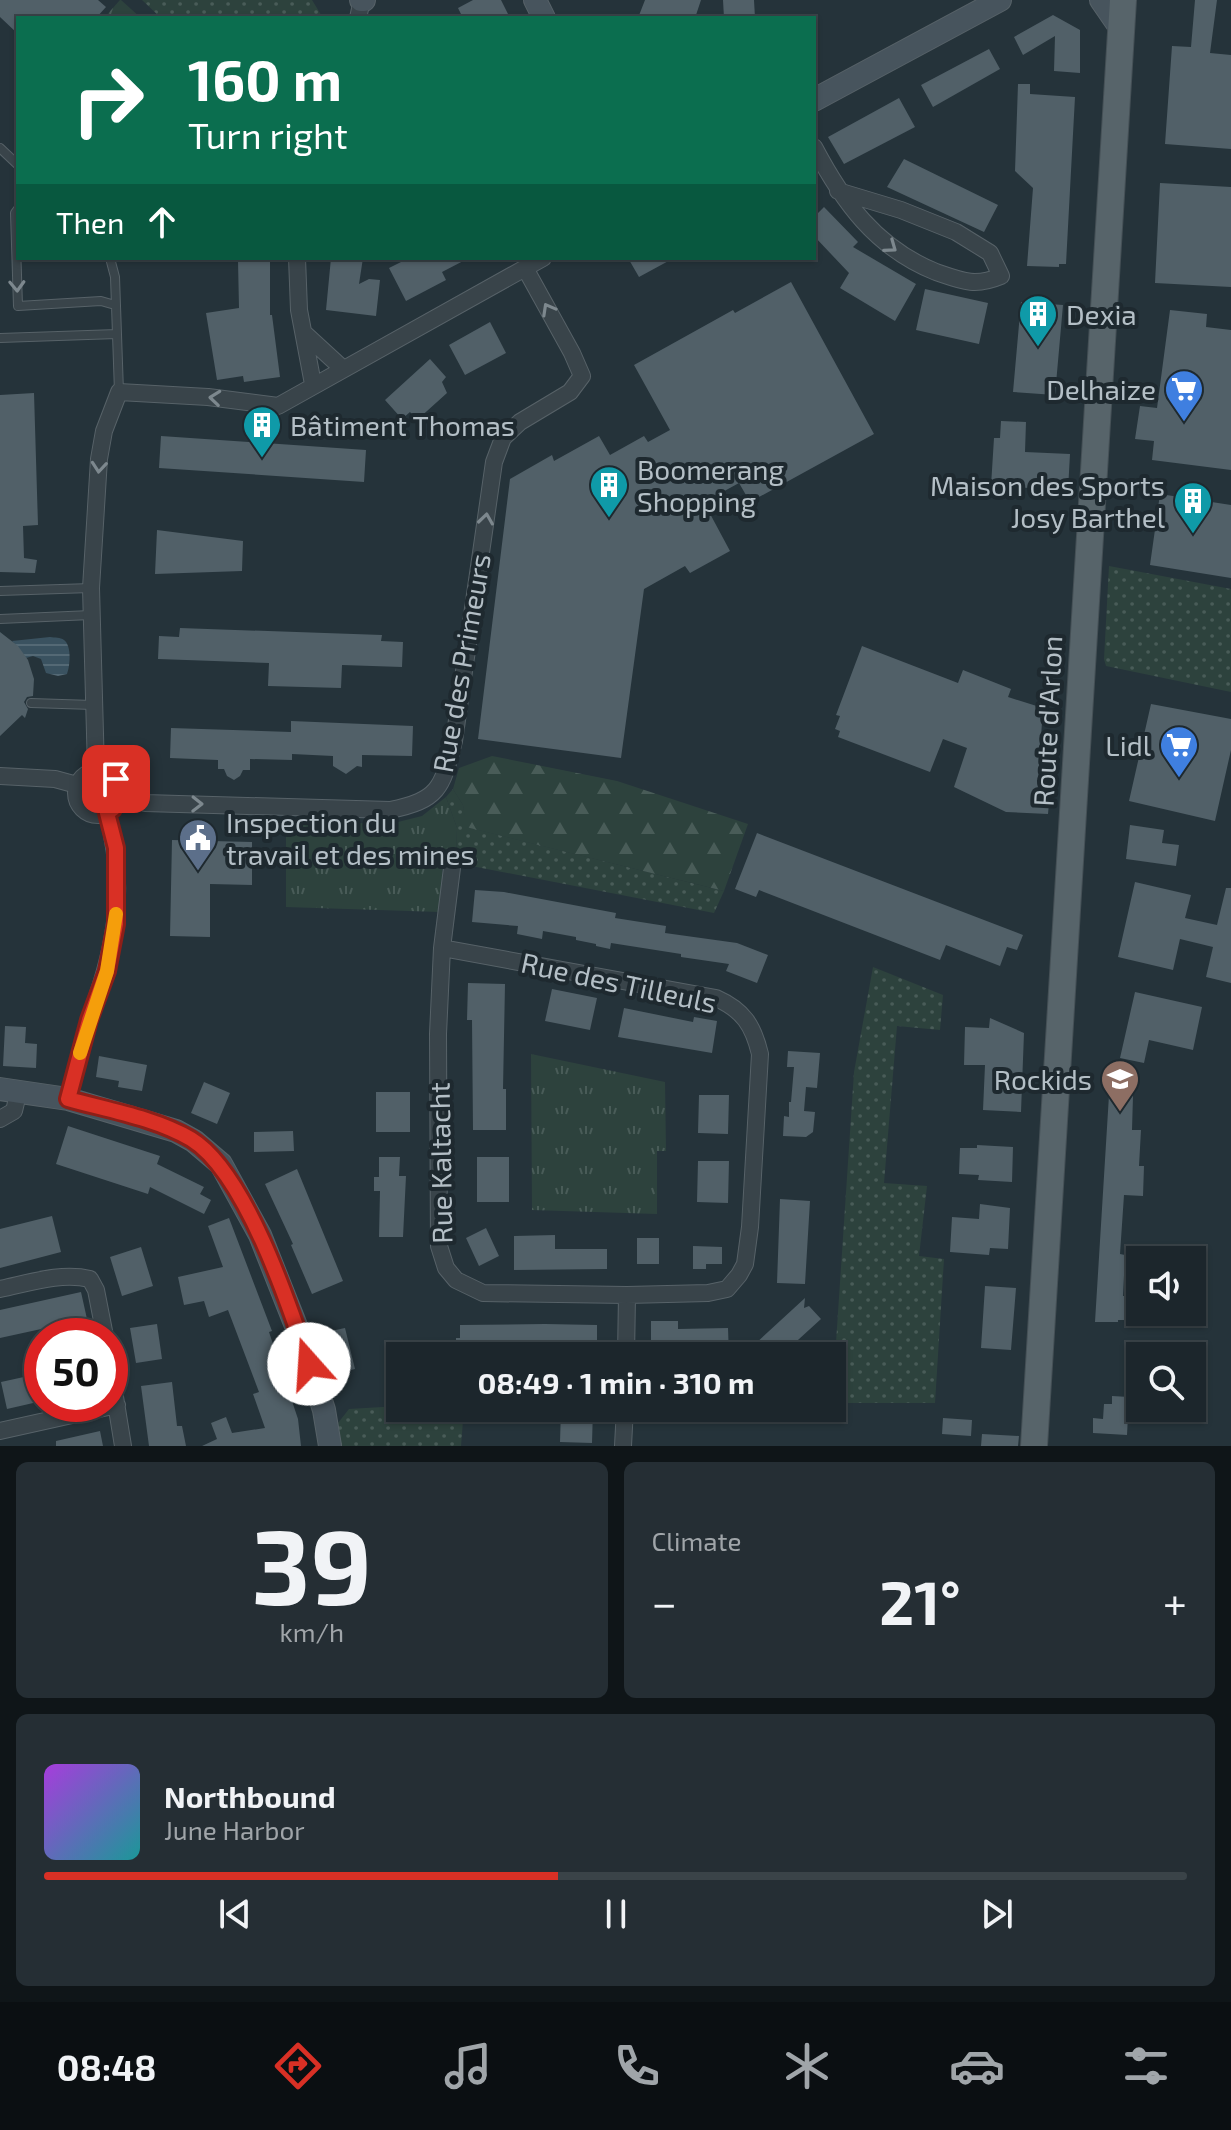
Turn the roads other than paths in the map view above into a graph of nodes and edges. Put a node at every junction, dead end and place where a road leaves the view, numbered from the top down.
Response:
1 (1000, 0) edge
2 (1101, 0) edge
3 (1123, 0) edge
4 (1121, 29) junction
5 (816, 99) edge
6 (0, 148) edge
7 (816, 151) edge
8 (16, 163) edge
9 (838, 191) junction
10 (16, 212) edge
11 (16, 244) edge
12 (17, 260) edge
13 (111, 260) edge
14 (297, 260) edge
15 (539, 260) edge
16 (525, 268) junction
17 (115, 305) junction
18 (304, 333) junction
19 (117, 334) junction
20 (0, 338) edge
21 (342, 368) junction
22 (313, 384) junction
23 (119, 392) junction
24 (91, 588) junction
25 (0, 591) edge
26 (91, 615) junction
27 (0, 619) edge
28 (31, 703) dead end
29 (93, 705) junction
30 (96, 770) junction
31 (0, 776) edge
32 (77, 785) junction
33 (120, 795) junction
34 (107, 813) junction
35 (452, 868) dead end
36 (442, 948) junction
37 (92, 1011) joint
38 (10, 1090) edge
39 (68, 1099) junction
40 (0, 1119) edge
41 (0, 1289) edge
42 (627, 1295) junction
43 (101, 1318) edge
44 (626, 1342) edge
45 (40, 1422) edge
46 (119, 1422) edge
47 (624, 1422) edge
48 (0, 1431) edge
49 (123, 1446) edge
50 (330, 1446) edge
51 (623, 1446) edge
52 (1034, 1446) edge

1 - 5 main road
2 - 4 main road
3 - 4 main road, Route d'Arlon
4 - 52 main road, Route d'Arlon
6 - 8 lane
7 - 9 street
9 -> 9 street
10 -> 11 lane
12 -> 17 lane
13 - 17 lane
14 - 18 street
15 - 16 street
16 - 21 street
33 -> 16 street, Rue des Primeurs
17 - 19 lane
18 - 21 street
18 - 22 street
19 - 20 lane
19 - 23 lane
21 - 22 street
22 -> 23 street
23 -> 24 street
24 - 25 lane
24 - 26 street
26 - 27 lane
26 - 29 street
28 - 29 lane
29 - 30 street
30 - 32 street
30 - 33 street
31 - 32 street
32 - 34 street
33 - 34 street
34 - 37 street
35 - 36 street, Rue Kaltacht
36 - 42 street, Rue Kaltacht
36 - 42 street, Rue des Tilleuls
37 - 39 lane
38 - 39 main road
38 - 40 street
39 - 50 main road
41 - 43 street
42 - 44 street
45 - 48 street
46 - 49 street
47 - 51 street

